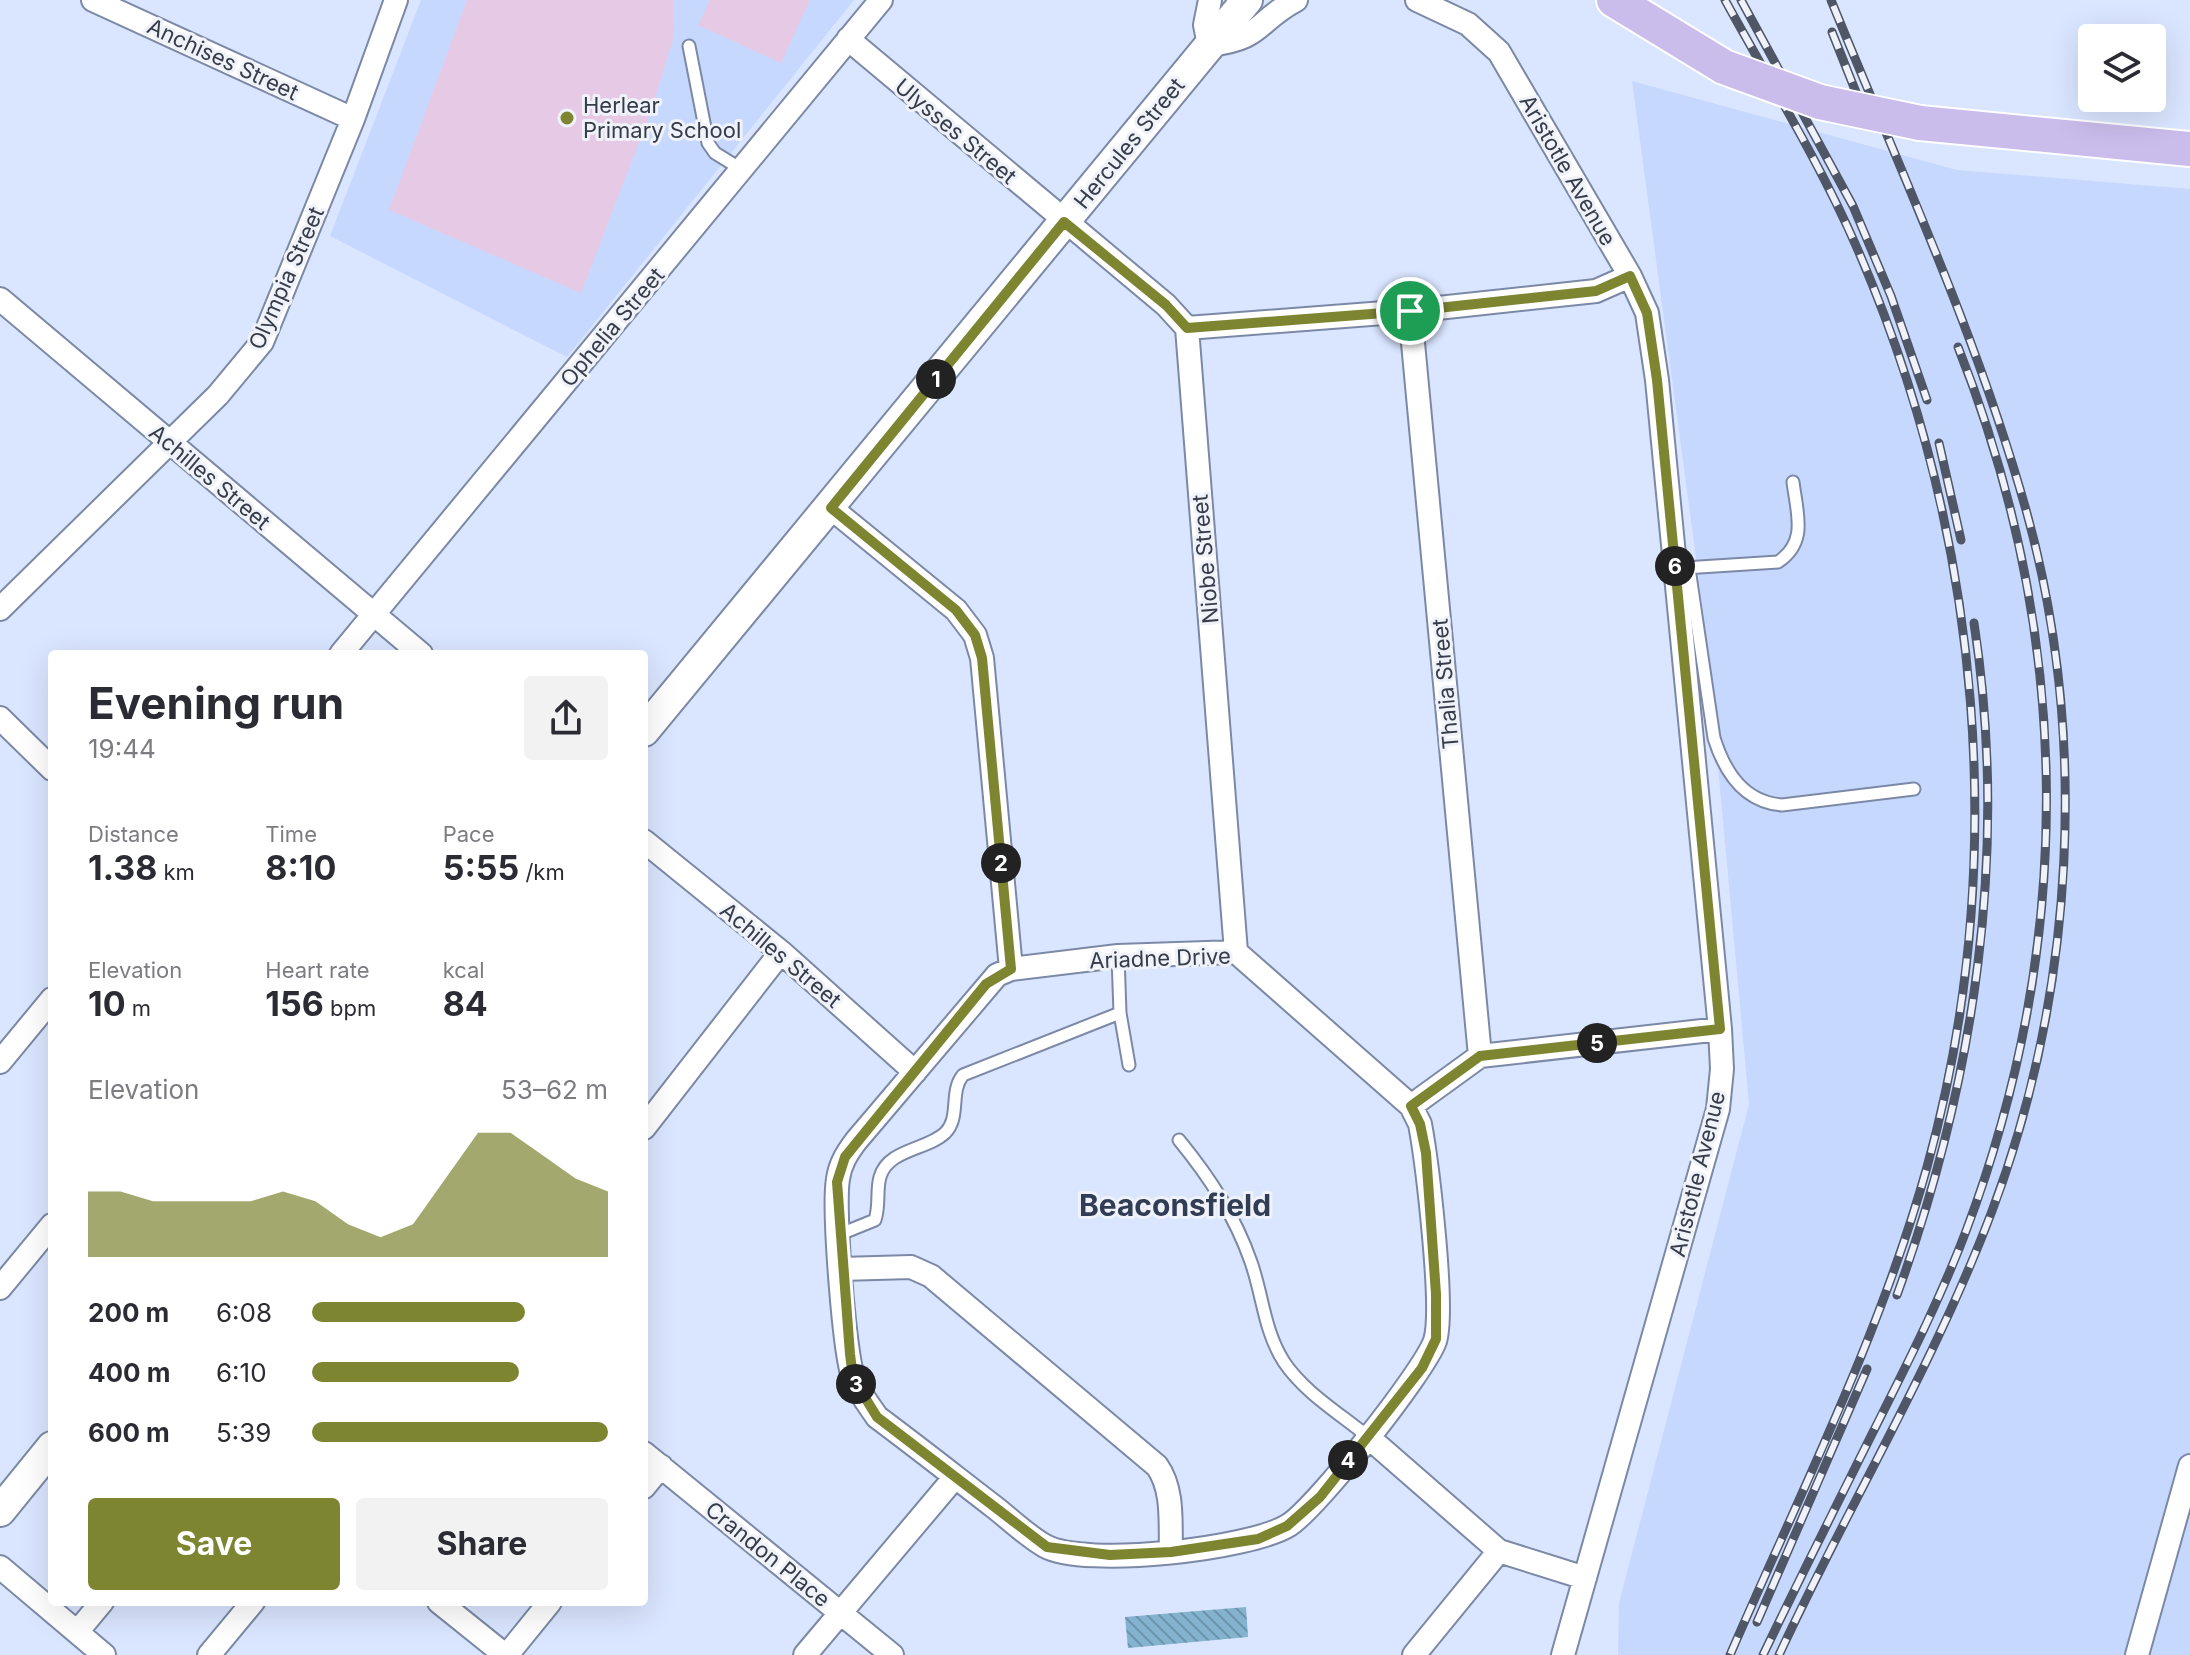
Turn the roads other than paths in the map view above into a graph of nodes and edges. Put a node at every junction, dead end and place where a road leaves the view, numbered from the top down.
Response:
1 (93, 0) edge
2 (396, 0) edge
3 (881, 0) edge
4 (1210, 0) edge
5 (1247, 0) edge
6 (1296, 0) edge
7 (1417, 0) edge
8 (1614, 0) edge
9 (848, 39) junction
10 (1209, 45) junction
11 (689, 46) dead end
12 (353, 119) junction
13 (2190, 149) edge
14 (741, 169) junction
15 (1064, 222) junction
16 (1630, 276) junction
17 (0, 299) edge
18 (1410, 311) junction
19 (1187, 328) junction
20 (169, 442) junction
21 (1793, 482) dead end
22 (831, 508) junction
23 (1682, 568) junction
24 (0, 609) edge
25 (374, 614) junction
26 (344, 650) edge
27 (416, 650) edge
28 (0, 718) edge
29 (648, 726) edge
30 (48, 765) edge
31 (1914, 789) dead end
32 (648, 844) edge
33 (781, 952) junction
34 (1236, 952) junction
35 (1118, 956) junction
36 (1011, 969) junction
37 (48, 1004) edge
38 (1120, 1013) junction
39 (1720, 1029) junction
40 (1480, 1056) junction
41 (0, 1062) edge
42 (1129, 1065) dead end
43 (915, 1072) junction
44 (1411, 1106) junction
45 (648, 1123) edge
46 (1179, 1140) dead end
47 (48, 1230) edge
48 (838, 1235) junction
49 (841, 1269) junction
50 (0, 1288) edge
51 (1367, 1436) junction
52 (48, 1452) edge
53 (652, 1460) edge
54 (2190, 1466) edge
55 (955, 1477) junction
56 (0, 1511) edge
57 (1499, 1551) junction
58 (1171, 1552) junction
59 (0, 1567) edge
60 (1585, 1578) junction
61 (99, 1606) edge
62 (250, 1606) edge
63 (444, 1606) edge
64 (547, 1606) edge
65 (839, 1612) junction
66 (77, 1632) junction
67 (104, 1655) edge
68 (209, 1655) edge
69 (506, 1655) edge
70 (805, 1655) edge
71 (892, 1655) edge
72 (1414, 1655) edge
73 (1563, 1655) edge
74 (2137, 1655) edge

1 - 12 street, Anchises Street
2 - 12 street, Olympia Street
3 - 9 street, Ophelia Street
4 - 10 street
5 - 10 street, Hercules Street
6 - 10 street
7 - 16 street, Aristotle Avenue
8 - 13 main road, bridge
9 - 14 street, Ophelia Street
9 - 15 street, Ulysses Street
10 - 15 street, Hercules Street
11 - 14 lane
12 - 20 street, Olympia Street
14 - 25 street, Ophelia Street
15 - 19 street
15 - 22 street, Hercules Street
16 - 18 street
16 - 23 street, Aristotle Avenue
17 - 20 street, Achilles Street
18 - 19 street
18 - 40 street, Thalia Street
19 - 34 street, Niobe Street
20 - 24 street, Olympia Street
20 - 25 street, Achilles Street
21 - 23 lane
22 - 29 street, Hercules Street
22 - 36 street
23 - 31 lane
23 - 39 street, Aristotle Avenue
25 - 26 street, Ophelia Street
25 - 27 street, Achilles Street
28 - 30 street
32 - 33 street, Achilles Street
33 - 43 street, Achilles Street
33 - 45 street
34 - 35 street, Ariadne Drive
34 - 44 street, Ariadne Drive
35 - 36 street, Ariadne Drive
35 - 38 lane
36 - 43 street, Ariadne Drive
37 - 41 street
38 - 42 lane
38 - 48 lane
39 - 40 street
39 - 60 street, Aristotle Avenue
40 - 44 street
43 - 48 street, Ariadne Drive
44 - 51 street, Ariadne Drive
46 - 51 lane
47 - 50 street
48 - 49 street, Ariadne Drive
49 - 55 street, Ariadne Drive
49 - 58 street
51 - 57 street
51 - 58 street, Ariadne Drive
52 - 56 street
53 - 65 street, Crandon Place
54 - 74 street
55 - 58 street, Ariadne Drive
55 - 65 street
57 - 60 street
57 - 72 street
59 - 66 street
60 - 73 street, Aristotle Avenue
61 - 66 street
62 - 68 street
63 - 69 street
64 - 69 street
65 - 70 street
65 - 71 street, Crandon Place
66 - 67 street

